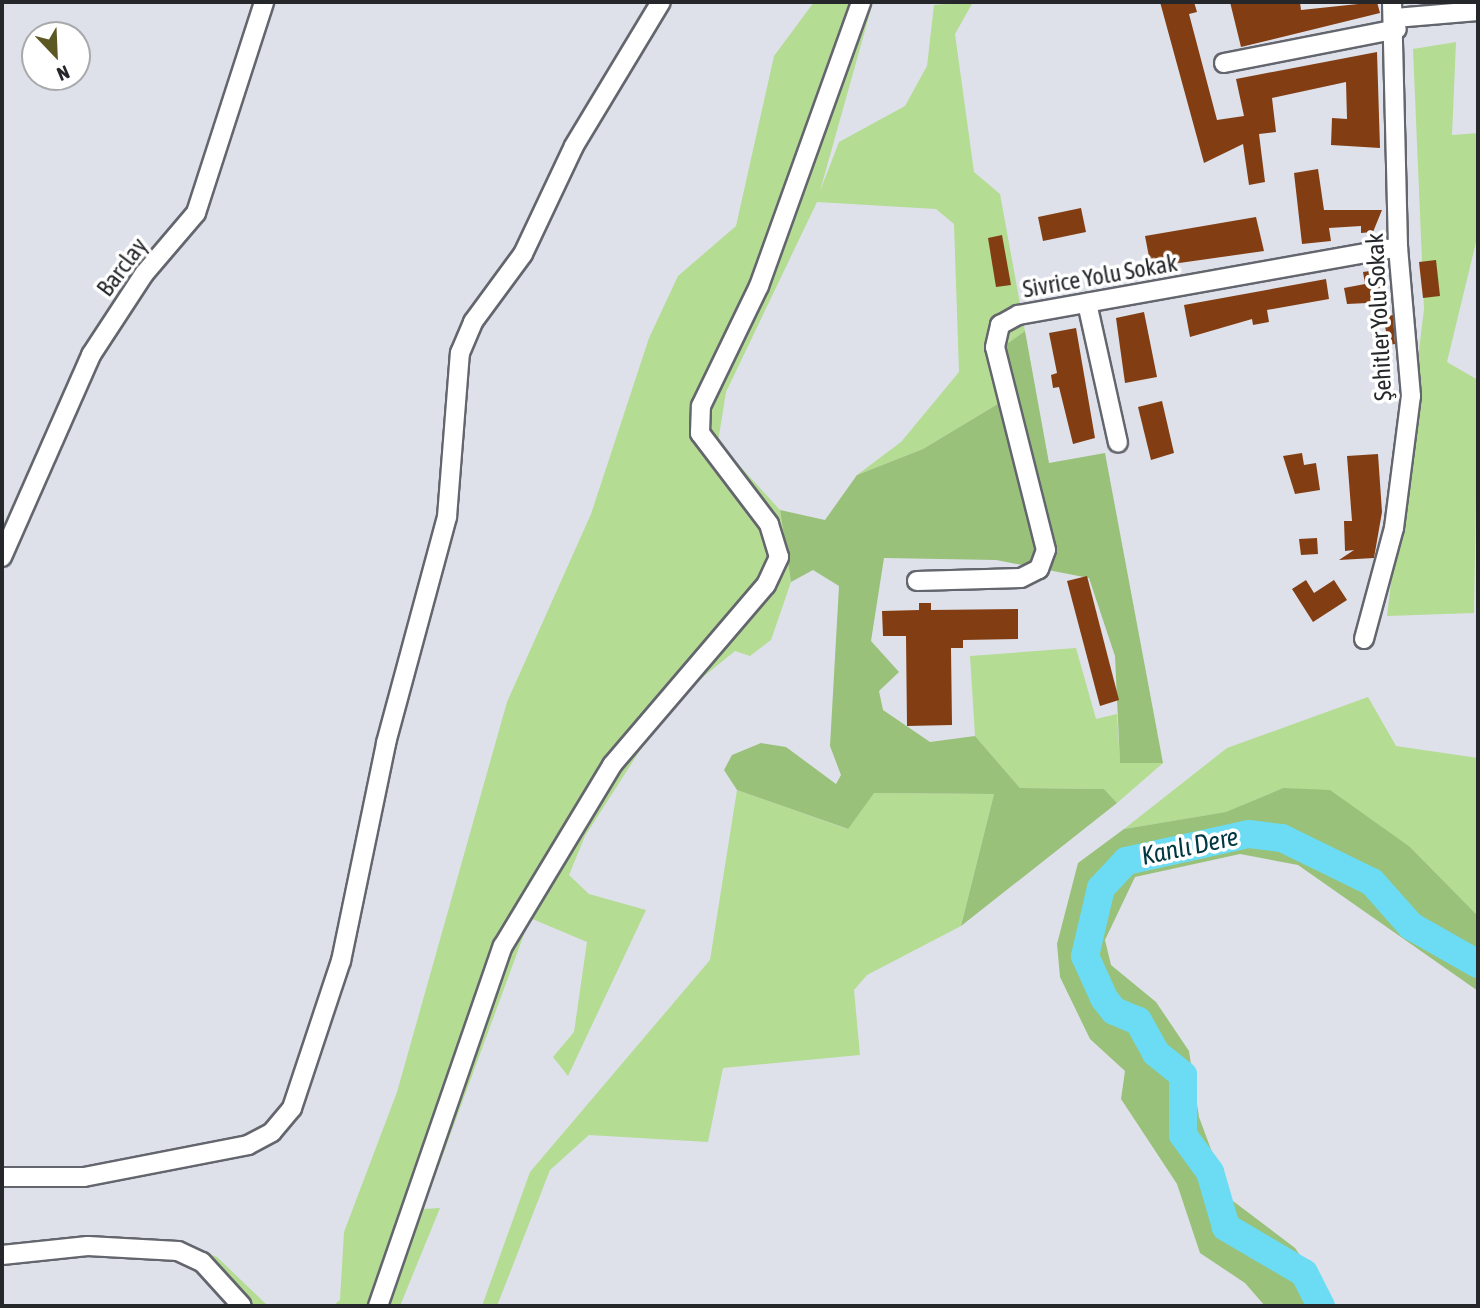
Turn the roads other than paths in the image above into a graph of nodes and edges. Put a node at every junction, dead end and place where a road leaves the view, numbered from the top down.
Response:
1 (264, 2) edge
2 (661, 2) edge
3 (861, 2) edge
4 (1478, 11) edge
5 (1394, 16) edge
6 (1224, 63) dead end
7 (1398, 247) junction
8 (1087, 303) junction
9 (1118, 443) dead end
10 (2, 557) edge
11 (917, 580) dead end
12 (1364, 639) dead end
13 (2, 1177) edge
14 (2, 1255) edge
15 (242, 1306) edge
16 (378, 1306) edge

1 - 10 street, Barclay
2 - 13 street
3 - 16 street
4 - 5 street
5 - 6 street
5 - 7 street, Şehitler Yolu Sokak
7 - 8 street, Sivrice Yolu Sokak
7 - 12 street, Şehitler Yolu Sokak
8 - 9 street
8 - 11 street, Sivrice Yolu Sokak
14 - 15 street

